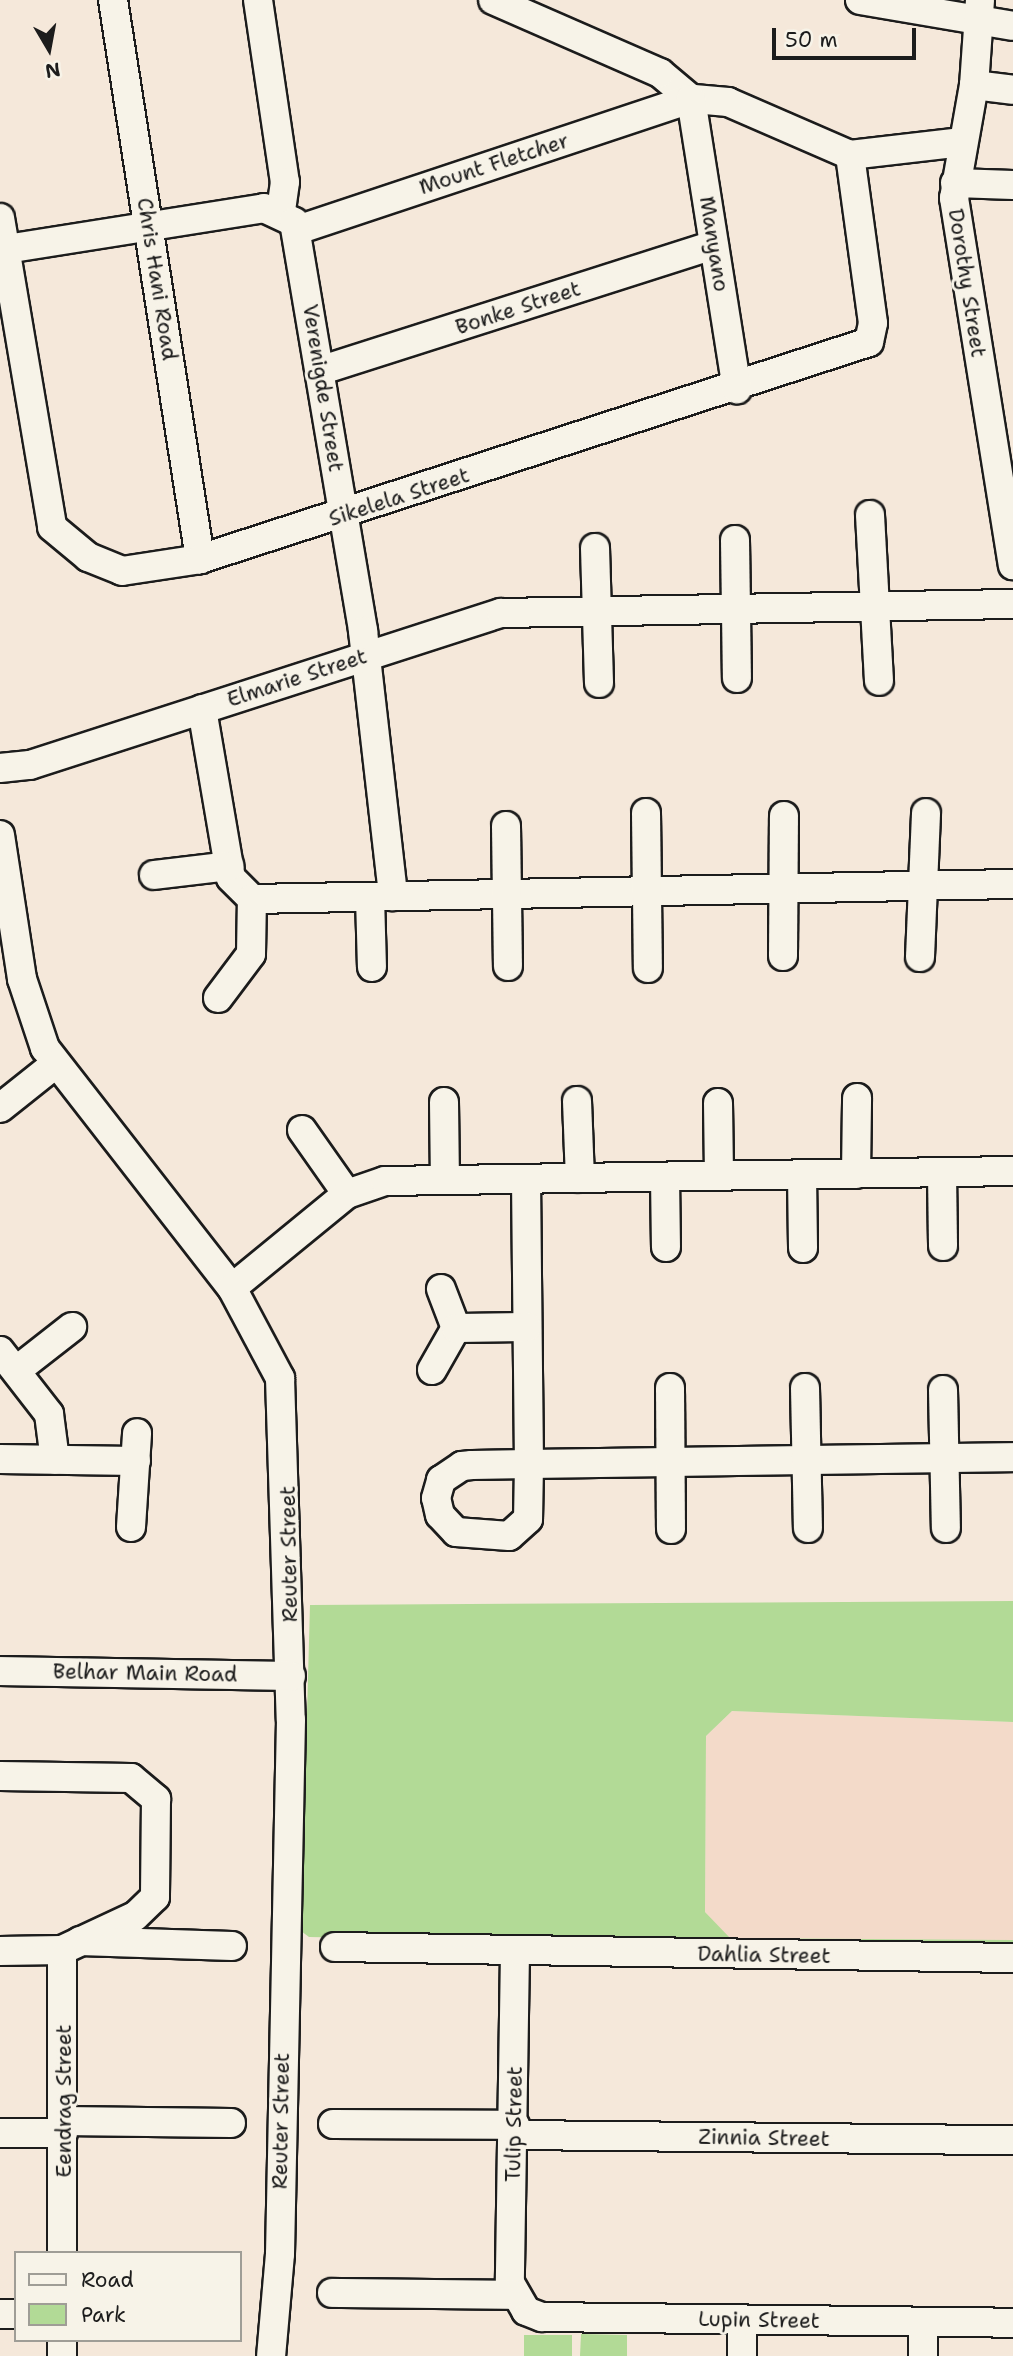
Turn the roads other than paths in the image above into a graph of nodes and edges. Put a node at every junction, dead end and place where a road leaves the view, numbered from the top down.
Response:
1 (113, 0) edge
2 (258, 0) edge
3 (493, 0) edge
4 (860, 0) edge
5 (979, 10) edge
6 (1013, 26) edge
7 (974, 85) junction
8 (1013, 90) edge
9 (691, 99) junction
10 (962, 142) junction
11 (850, 155) junction
12 (955, 183) junction
13 (1013, 185) edge
14 (0, 218) edge
15 (289, 220) junction
16 (148, 226) junction
17 (714, 245) junction
18 (2, 249) edge
19 (322, 370) junction
20 (737, 389) junction
21 (342, 515) junction
22 (870, 515) dead end
23 (736, 540) dead end
24 (595, 548) dead end
25 (200, 559) junction
26 (1013, 565) edge
27 (1013, 604) edge
28 (875, 606) junction
29 (736, 608) junction
30 (597, 611) junction
31 (364, 657) junction
32 (737, 678) dead end
33 (879, 681) dead end
34 (599, 683) dead end
35 (202, 709) junction
36 (0, 768) edge
37 (646, 813) dead end
38 (926, 814) dead end
39 (784, 816) dead end
40 (506, 826) dead end
41 (0, 835) edge
42 (229, 866) junction
43 (154, 875) dead end
44 (1013, 884) edge
45 (922, 886) junction
46 (783, 888) junction
47 (647, 891) junction
48 (507, 894) junction
49 (382, 897) junction
50 (252, 899) junction
51 (783, 956) dead end
52 (920, 957) dead end
53 (508, 966) dead end
54 (372, 967) dead end
55 (648, 968) dead end
56 (218, 998) dead end
57 (54, 1065) junction
58 (857, 1098) dead end
59 (577, 1101) dead end
60 (444, 1102) dead end
61 (718, 1103) dead end
62 (0, 1108) edge
63 (302, 1130) dead end
64 (1013, 1171) edge
65 (942, 1173) junction
66 (856, 1174) junction
67 (802, 1175) junction
68 (719, 1176) junction
69 (665, 1177) junction
70 (580, 1178) junction
71 (526, 1179) junction
72 (445, 1180) junction
73 (347, 1194) junction
74 (943, 1246) dead end
75 (666, 1247) dead end
76 (803, 1248) dead end
77 (232, 1287) junction
78 (441, 1289) dead end
79 (72, 1327) dead end
80 (527, 1327) junction
81 (456, 1328) junction
82 (8, 1361) edge
83 (432, 1370) dead end
84 (670, 1388) dead end
85 (805, 1388) dead end
86 (943, 1390) dead end
87 (1013, 1457) edge
88 (944, 1458) junction
89 (0, 1459) edge
90 (55, 1460) junction
91 (806, 1460) junction
92 (670, 1462) junction
93 (529, 1464) junction
94 (131, 1527) dead end
95 (808, 1528) dead end
96 (946, 1528) dead end
97 (671, 1529) dead end
98 (0, 1671) edge
99 (291, 1676) junction
100 (0, 1776) edge
101 (70, 1945) junction
102 (232, 1946) dead end
103 (335, 1947) dead end
104 (0, 1951) edge
105 (515, 1952) junction
106 (1013, 1958) edge
107 (231, 2123) dead end
108 (333, 2124) dead end
109 (63, 2127) junction
110 (515, 2130) junction
111 (0, 2133) edge
112 (1013, 2140) edge
113 (62, 2251) edge
114 (332, 2292) dead end
115 (513, 2295) junction
116 (742, 2320) junction
117 (923, 2323) junction
118 (1013, 2323) edge
119 (271, 2356) edge
120 (741, 2356) edge
121 (923, 2356) edge

1 - 16 street, Chris Hani Road
2 - 15 street, Verenigde Street
3 - 9 street
4 - 5 street
5 - 6 street
5 - 7 street, Dorothy Street
7 - 8 street
7 - 10 street, Dorothy Street
9 - 11 street
9 - 15 street, Mount Fletcher
9 - 17 street, Manyano
10 - 11 street
10 - 12 street, Dorothy Street
11 - 20 street, Sikelela Street
12 - 13 street
12 - 26 street, Dorothy Street
14 - 18 street, Sikelela Street
15 - 16 street
15 - 19 street, Verenigde Street
16 - 18 street
16 - 25 street, Chris Hani Road
17 - 19 street, Bonke Street
17 - 20 street, Manyano
18 - 25 street, Sikelela Street
19 - 21 street, Verenigde Street
20 - 21 street, Sikelela Street
21 - 25 street, Sikelela Street
21 - 31 street, Verenigde Street
22 - 28 street
23 - 29 street
24 - 30 street
27 - 28 street, Elmarie Street
28 - 29 street, Elmarie Street
28 - 33 street
29 - 30 street, Elmarie Street
29 - 32 street
30 - 31 street, Elmarie Street
30 - 34 street
31 - 35 street, Elmarie Street
31 - 49 street, Verenigde Street
35 - 36 street, Elmarie Street
35 - 42 street
37 - 47 street
38 - 45 street
39 - 46 street
40 - 48 street
41 - 57 street, Reuter Street
42 - 43 street
42 - 50 street
44 - 45 street
45 - 46 street
45 - 52 street
46 - 47 street
46 - 51 street
47 - 48 street
47 - 55 street
48 - 49 street
48 - 53 street
49 - 50 street
49 - 54 street, Verenigde Street
50 - 56 street
57 - 62 street
57 - 77 street, Reuter Street
58 - 66 street
59 - 70 street
60 - 72 street
61 - 68 street
63 - 73 street
64 - 65 street
65 - 66 street
65 - 74 street
66 - 67 street
67 - 68 street
67 - 76 street
68 - 69 street
69 - 70 street
69 - 75 street
70 - 71 street
71 - 72 street
71 - 80 street
72 - 73 street
73 - 77 street
77 - 99 street, Reuter Street
78 - 81 street
79 - 82 street
80 - 81 street
80 - 93 street
81 - 83 street
82 - 90 street
84 - 92 street
85 - 91 street
86 - 88 street
87 - 88 street
88 - 91 street
88 - 96 street
89 - 90 street
90 - 94 street
91 - 92 street
91 - 95 street
92 - 93 street
92 - 97 street
93 - 93 street
98 - 99 street, Belhar Main Road
99 - 119 street, Reuter Street
100 - 101 street
101 - 102 street
101 - 104 street
101 - 109 street, Eendrag Street
103 - 105 street, Dahlia Street
105 - 106 street, Dahlia Street
105 - 110 street, Tulip Street
107 - 109 street
108 - 110 street, Zinnia Street
109 - 111 street
109 - 113 street, Eendrag Street
110 - 112 street, Zinnia Street
110 - 115 street, Tulip Street
114 - 115 street
115 - 116 street, Lupin Street
116 - 117 street, Lupin Street
116 - 120 street
117 - 118 street, Lupin Street
117 - 121 street

